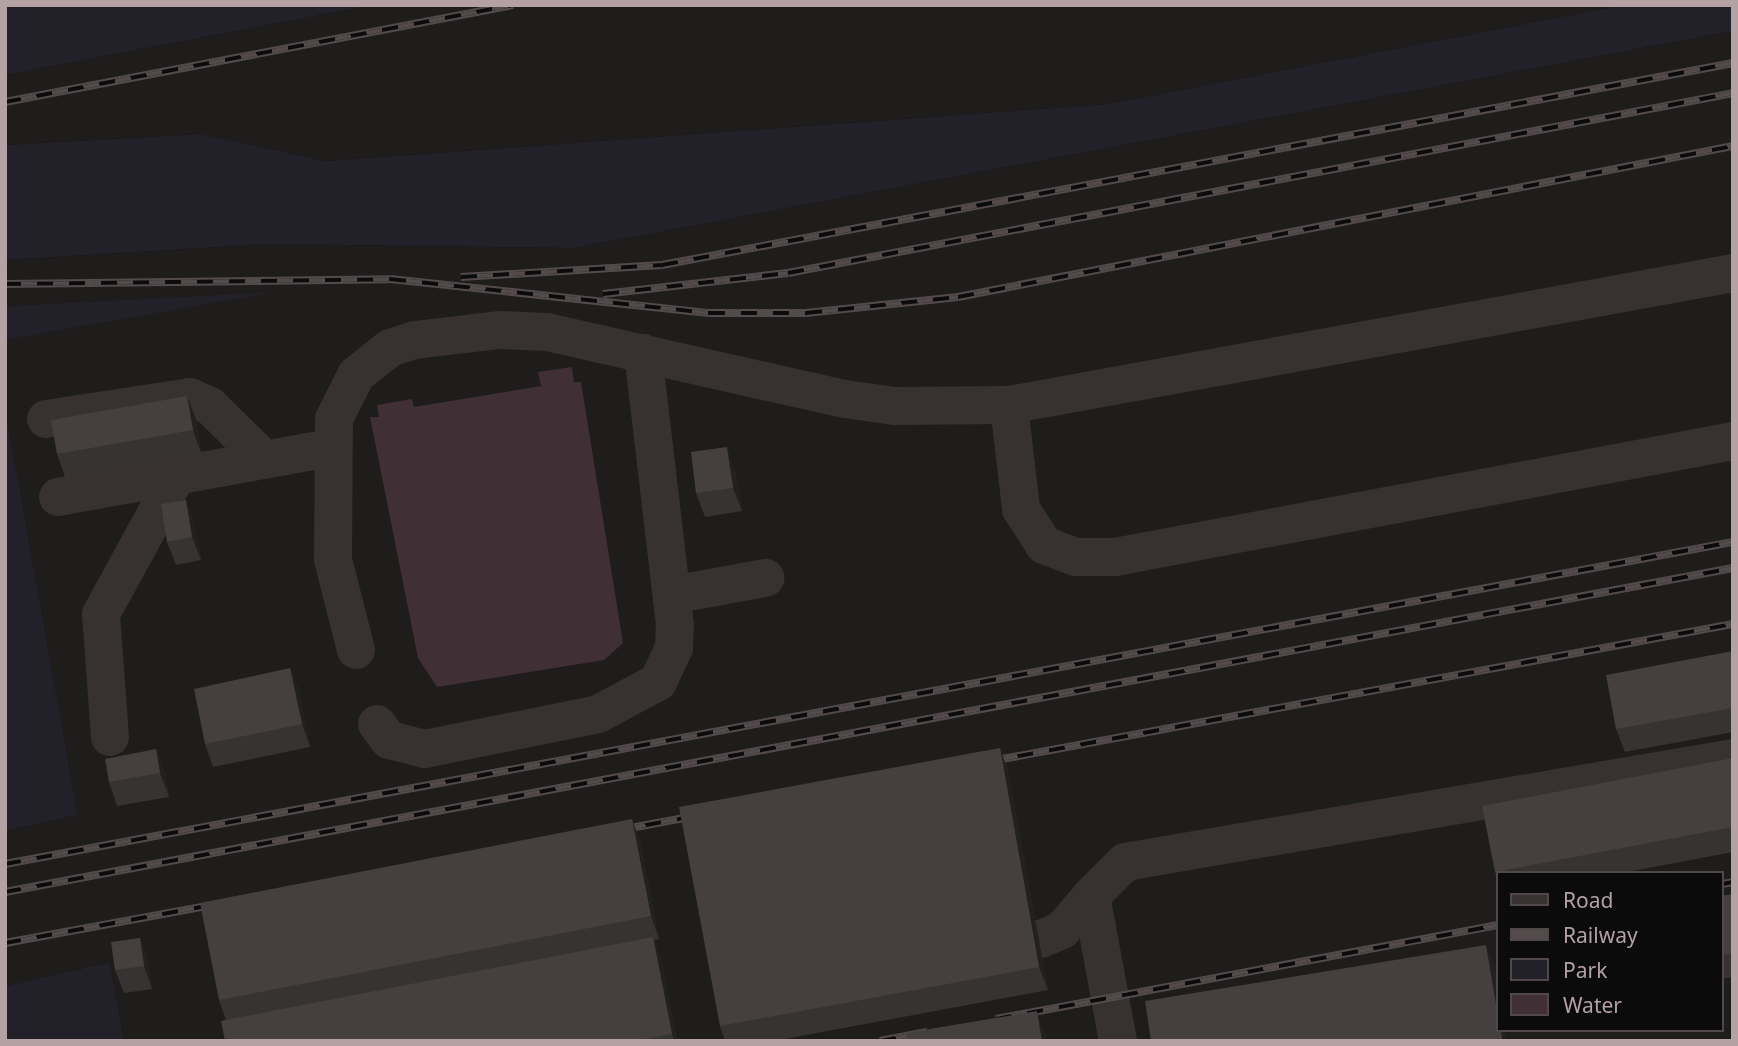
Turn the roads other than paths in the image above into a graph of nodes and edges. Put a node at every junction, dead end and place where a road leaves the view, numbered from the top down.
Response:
1 (1733, 273) edge
2 (643, 353) junction
3 (1009, 405) junction
4 (46, 419) dead end
5 (1733, 441) edge
6 (329, 448) junction
7 (264, 459) junction
8 (177, 475) junction
9 (58, 497) dead end
10 (765, 578) dead end
11 (671, 596) junction
12 (356, 650) dead end
13 (377, 724) dead end
14 (110, 737) dead end
15 (1733, 758) edge
16 (1091, 895) junction
17 (1041, 939) dead end
18 (1118, 1041) edge

1 - 3 lane
2 - 3 lane
2 - 6 lane
2 - 11 lane
3 - 5 lane
4 - 7 lane
6 - 7 lane
6 - 12 lane
7 - 8 lane
8 - 9 lane
8 - 14 lane
10 - 11 lane
11 - 13 lane
15 - 16 lane
16 - 17 lane
16 - 18 lane

